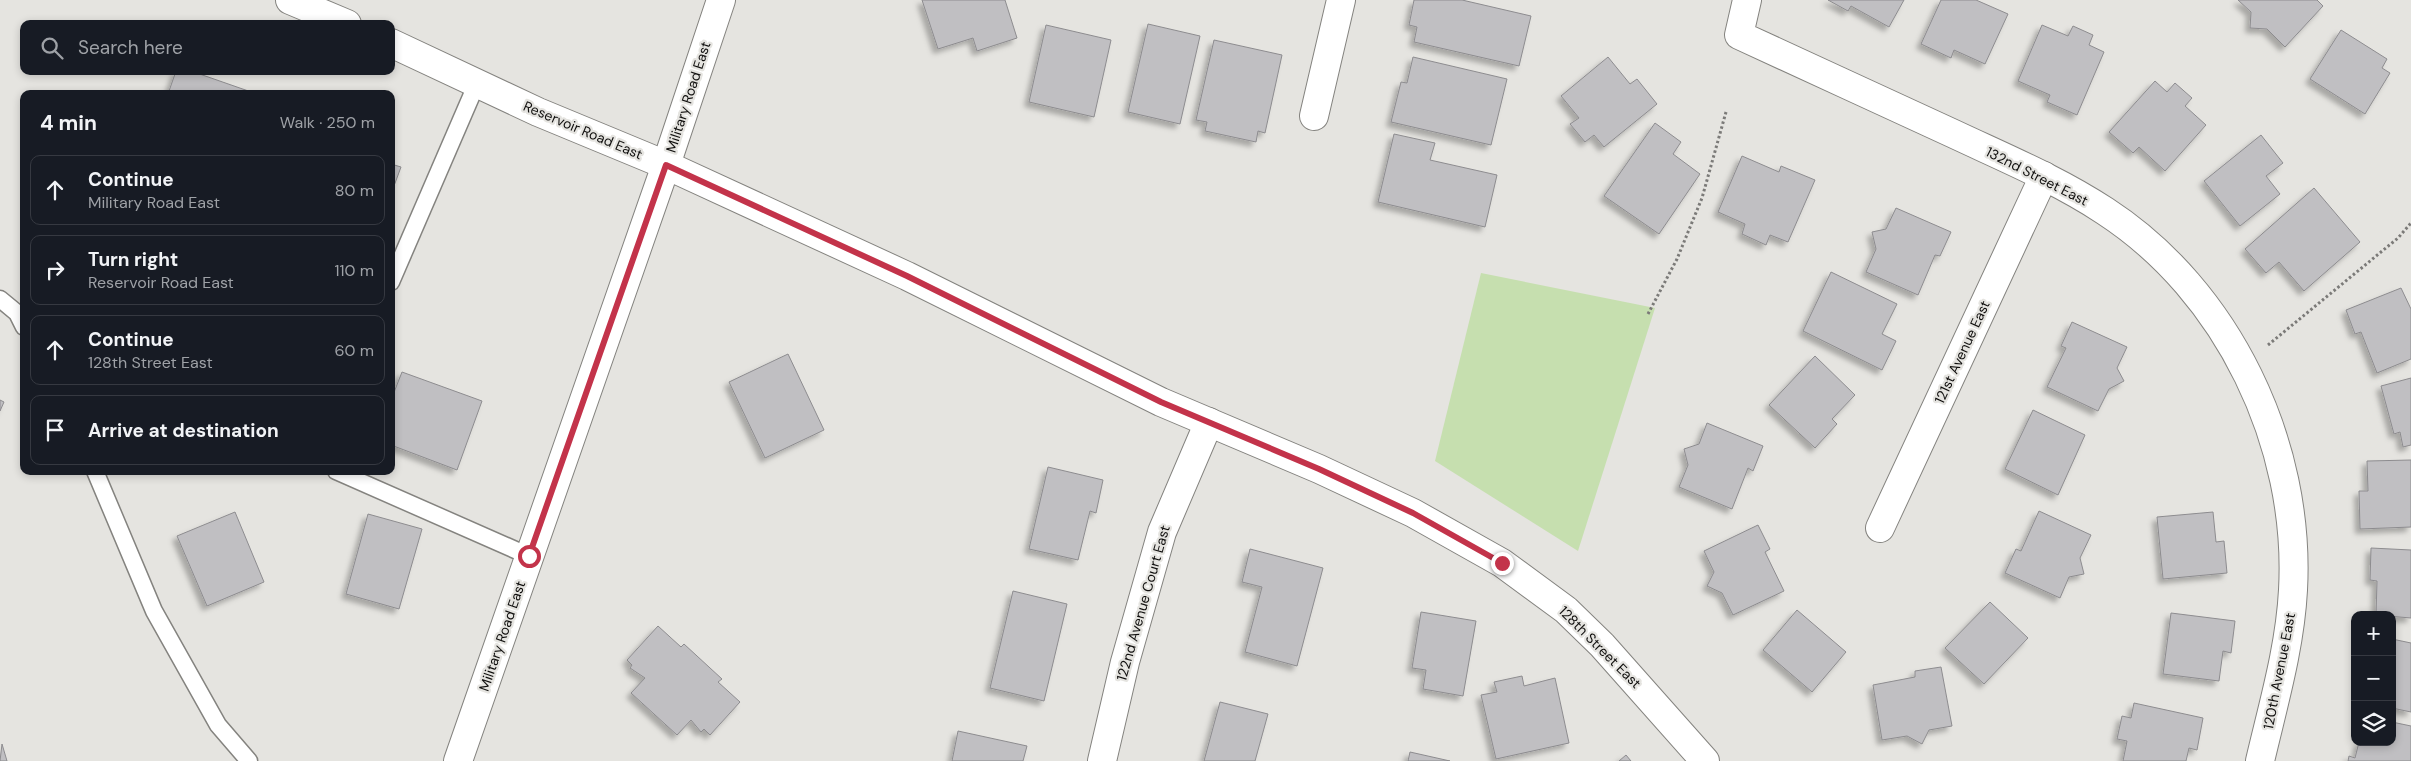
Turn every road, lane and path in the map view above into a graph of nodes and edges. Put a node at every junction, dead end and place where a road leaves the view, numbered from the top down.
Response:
1 (290, 0) edge
2 (720, 0) edge
3 (1341, 0) edge
4 (1747, 0) edge
5 (338, 20) edge
6 (395, 44) edge
7 (477, 83) junction
8 (1726, 112) dead end
9 (1314, 116) dead end
10 (666, 165) junction
11 (2044, 176) junction
12 (2411, 223) edge
13 (395, 273) edge
14 (0, 300) edge
15 (1648, 314) dead end
16 (20, 319) edge
17 (2268, 346) dead end
18 (2262, 405) joint
19 (1209, 422) junction
20 (97, 475) edge
21 (345, 475) edge
22 (1880, 528) dead end
23 (529, 556) junction
24 (249, 761) edge
25 (458, 761) edge
26 (1102, 761) edge
27 (1705, 761) edge
28 (2260, 761) edge

1 - 5 street
2 - 10 street, Military Road East
3 - 9 street
4 - 11 street, 132nd Street East
6 - 7 street, Reservoir Road East
7 - 10 street, Reservoir Road East
7 - 13 lane
8 - 15 path
10 - 19 street, Reservoir Road East
10 - 23 street, Military Road East
11 - 18 street, 132nd Street East
11 - 22 street, 121st Avenue East
12 - 17 path
14 - 16 lane
18 - 28 street, 120th Avenue East
19 - 26 street, 122nd Avenue Court East
19 - 27 street, 128th Street East
20 - 24 lane
21 - 23 lane
23 - 25 street, Military Road East

